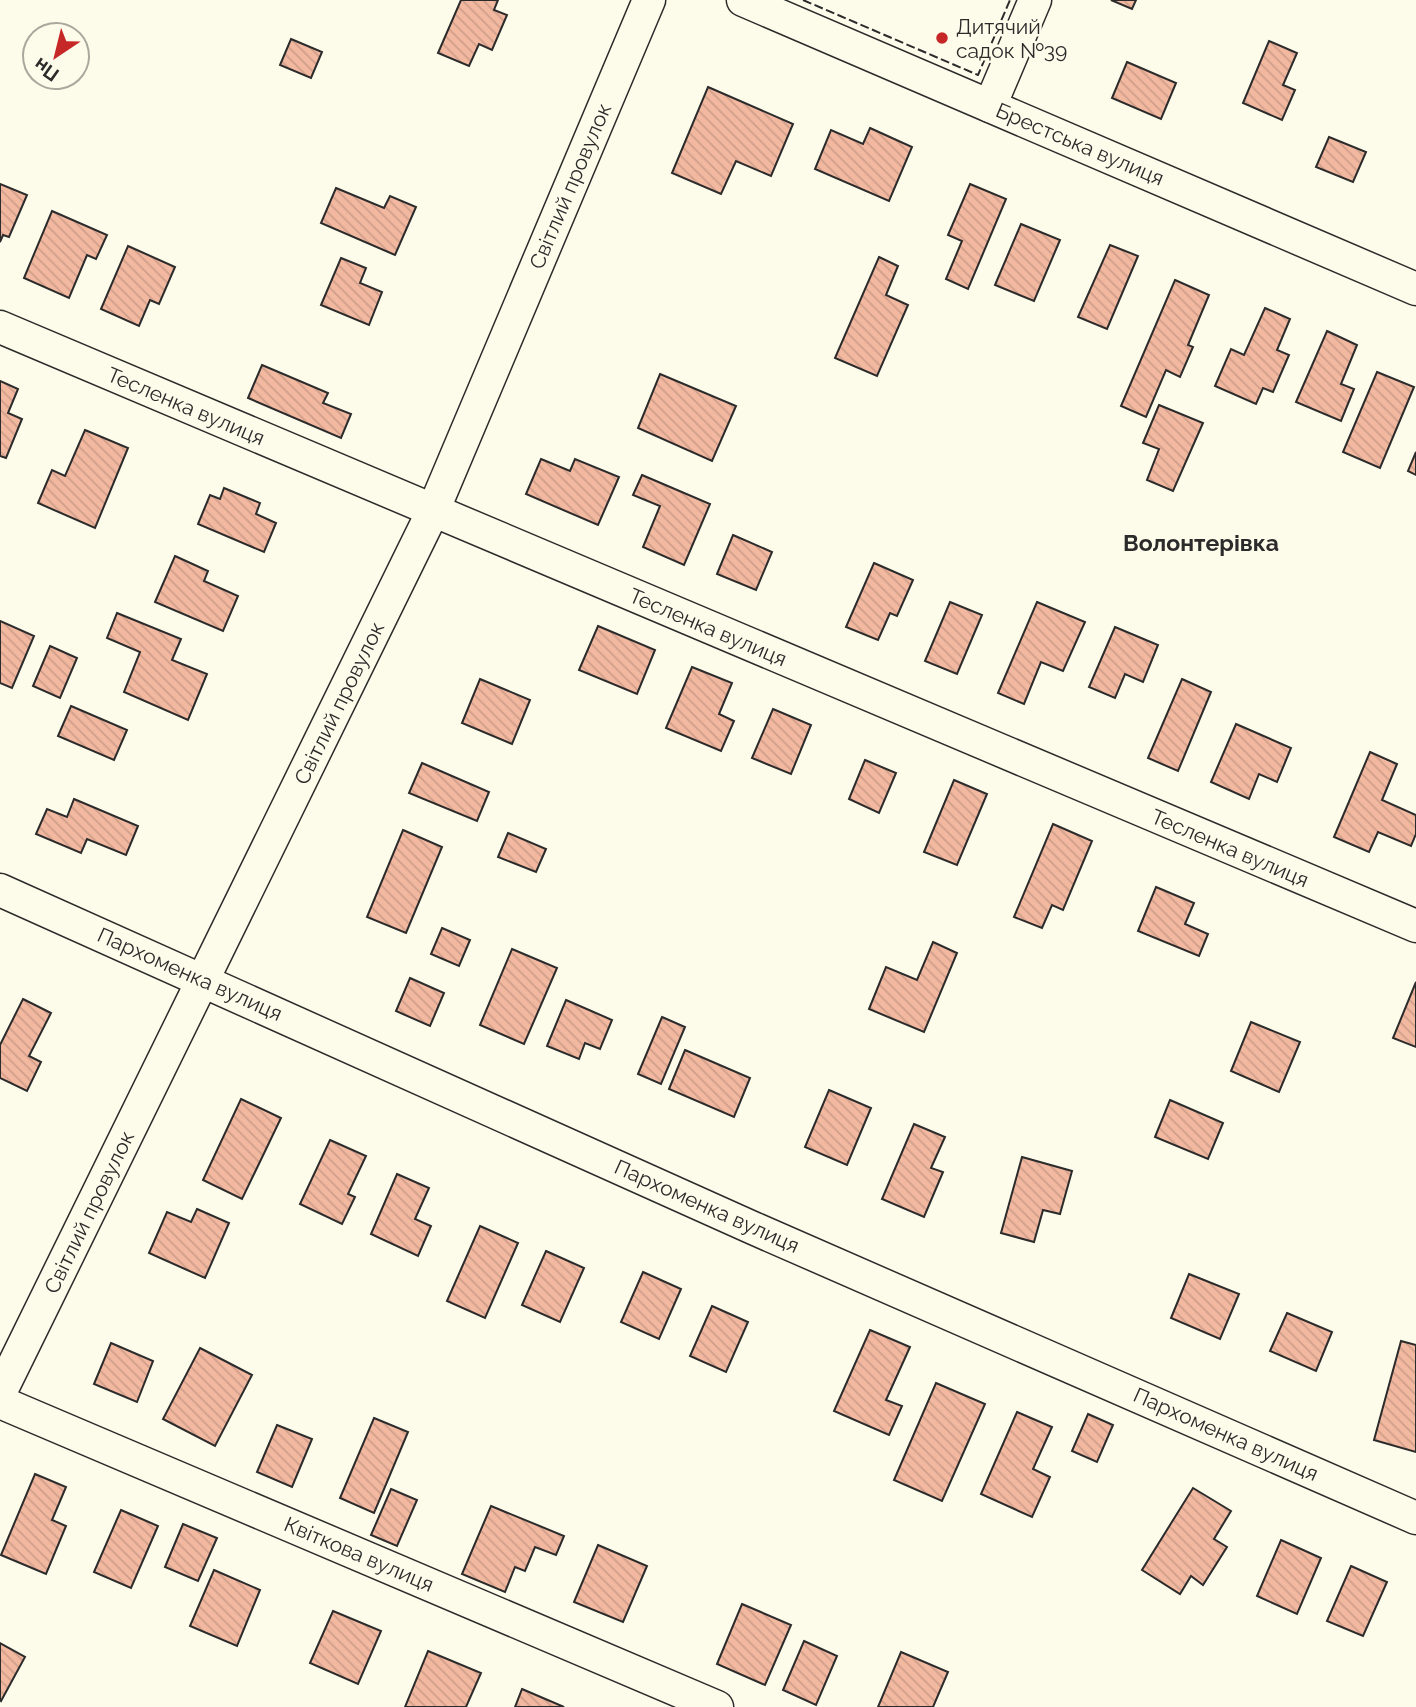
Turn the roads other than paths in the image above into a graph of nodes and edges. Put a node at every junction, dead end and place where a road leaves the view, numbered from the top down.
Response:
1 (649, 0) edge
2 (743, 0) edge
3 (1035, 0) edge
4 (990, 106) junction
5 (1416, 289) edge
6 (0, 327) edge
7 (433, 511) junction
8 (0, 890) edge
9 (1416, 926) edge
10 (203, 980) junction
11 (0, 1393) edge
12 (0, 1402) edge
13 (1416, 1518) edge
14 (717, 1707) edge

1 - 7 street, Світлий провулок
2 - 4 street, Брестська вулиця
3 - 4 street
4 - 5 street, Брестська вулиця
6 - 7 street, Тесленка вулиця
7 - 9 street, Тесленка вулиця
7 - 10 street, Світлий провулок
8 - 10 street, Пархоменка вулиця
10 - 11 street, Світлий провулок
10 - 13 street, Пархоменка вулиця
12 - 14 street, Квіткова вулиця

